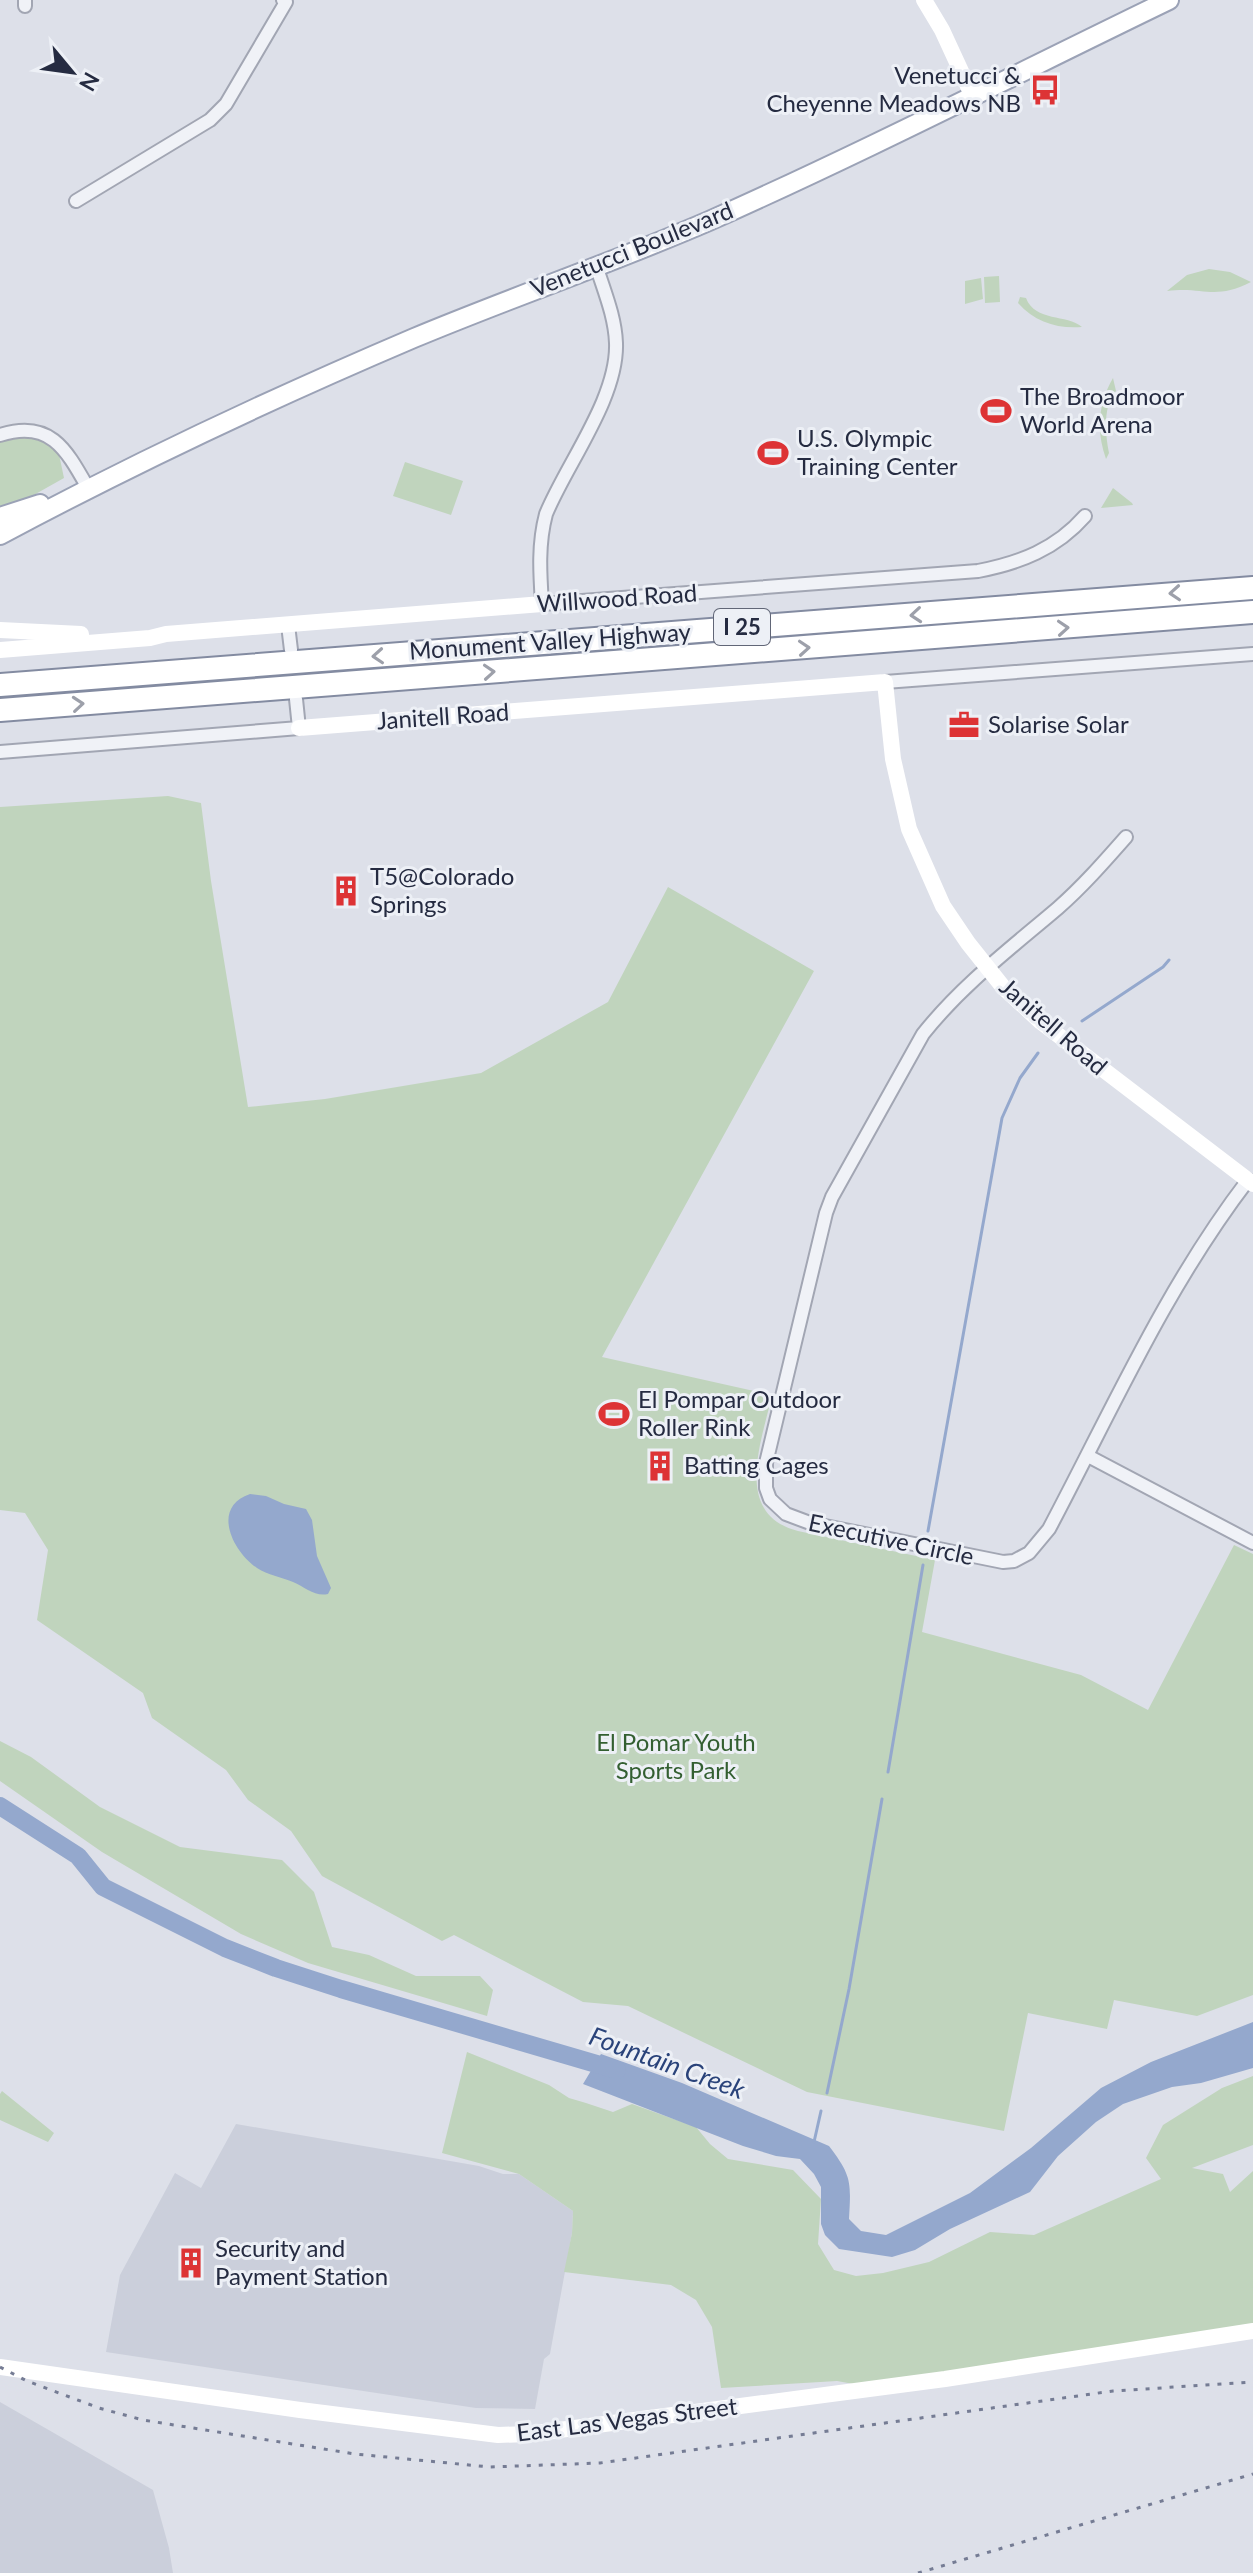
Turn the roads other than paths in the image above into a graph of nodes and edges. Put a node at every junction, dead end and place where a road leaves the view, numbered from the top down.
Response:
1 (924, 0) edge
2 (1169, 0) edge
3 (284, 1) edge
4 (972, 95) junction
5 (76, 201) dead end
6 (596, 265) junction
7 (0, 435) edge
8 (88, 488) junction
9 (1085, 516) dead end
10 (0, 517) edge
11 (0, 535) edge
12 (1253, 588) edge
13 (542, 604) junction
14 (1253, 612) edge
15 (288, 625) junction
16 (0, 630) edge
17 (166, 634) junction
18 (0, 650) edge
19 (291, 650) dead end
20 (1253, 654) edge
21 (885, 682) junction
22 (0, 685) edge
23 (296, 699) dead end
24 (0, 710) edge
25 (299, 728) junction
26 (0, 752) edge
27 (1126, 837) dead end
28 (987, 968) junction
29 (1250, 1182) edge
30 (1088, 1456) junction
31 (1253, 1543) edge
32 (1253, 2331) edge
33 (0, 2367) edge

1 - 4 street
2 - 4 main road, Venetucci Boulevard
3 - 5 street
4 - 6 main road, Venetucci Boulevard
6 - 8 main road, Venetucci Boulevard
6 - 13 street
7 - 8 street
8 - 10 main road, Venetucci Boulevard
8 - 11 main road, Venetucci Boulevard
9 - 13 street, Willwood Road
12 -> 22 highway, Monument Valley Highway / I 25
13 - 15 street, Willwood Road
24 -> 14 highway, Monument Valley Highway / I 25
15 - 17 street, Willwood Road
15 - 19 street
16 - 17 street, Willwood Road
17 - 18 street, Willwood Road
20 - 21 street, Janitell Road
21 - 25 street, Janitell Road
21 - 28 street, Janitell Road
23 - 25 street
25 - 26 street, Janitell Road
27 - 28 street, Executive Circle
28 - 29 street, Janitell Road
28 - 30 street, Executive Circle
29 - 30 street, Executive Circle
30 - 31 street
32 - 33 street, East Las Vegas Street

